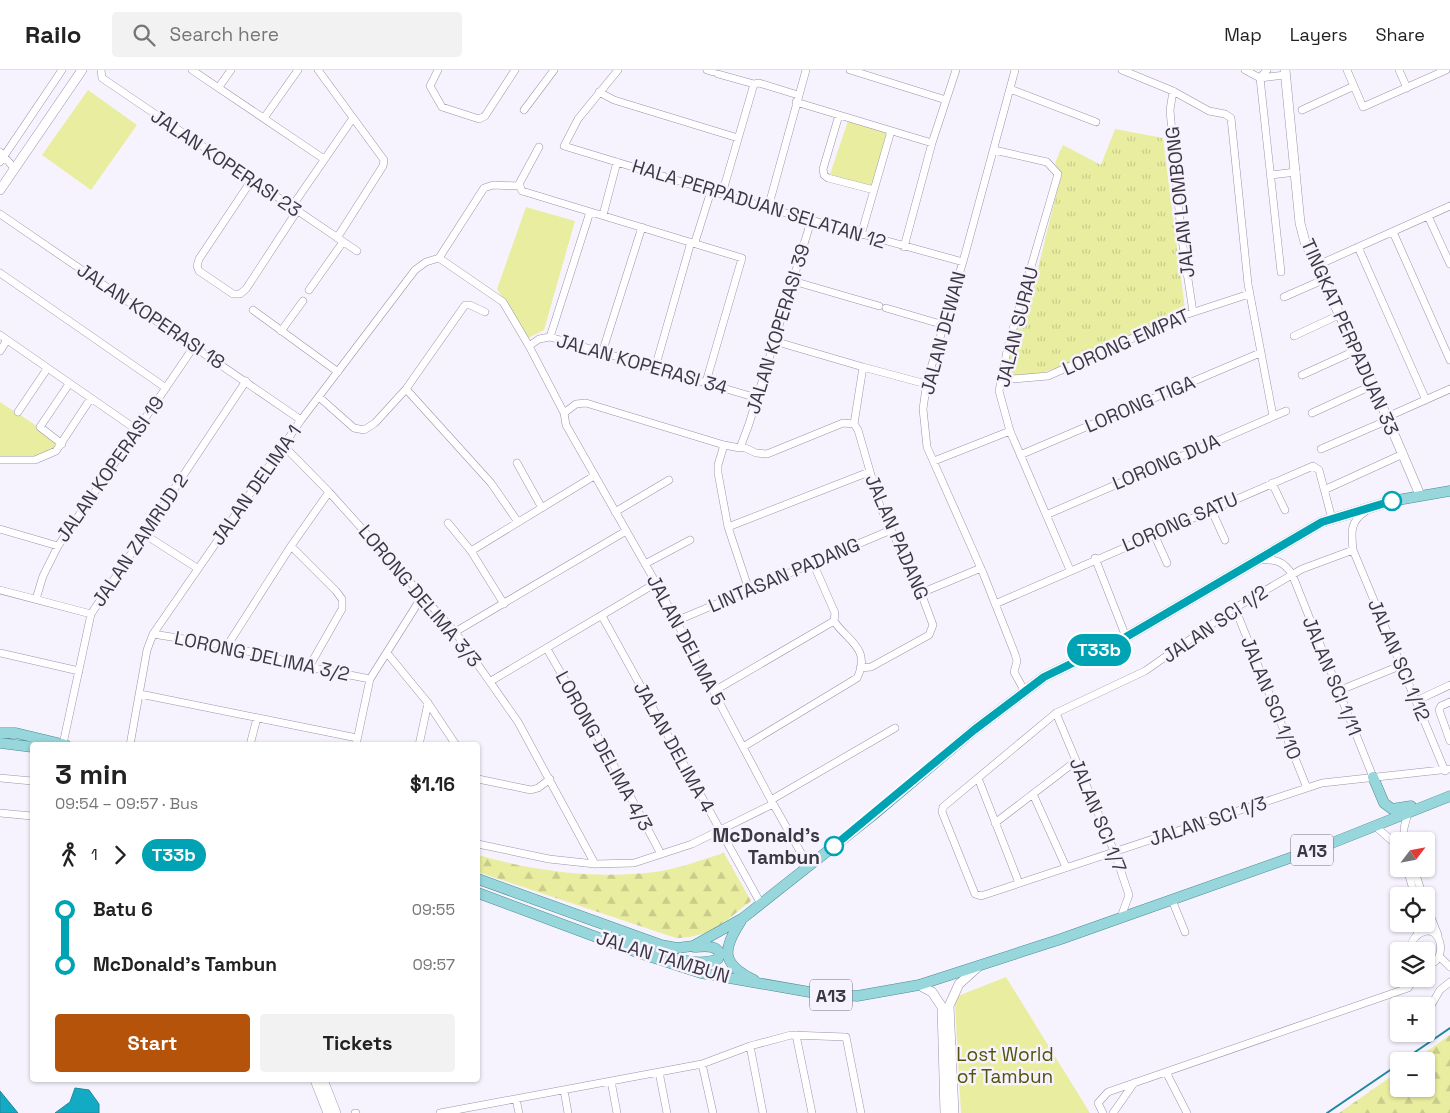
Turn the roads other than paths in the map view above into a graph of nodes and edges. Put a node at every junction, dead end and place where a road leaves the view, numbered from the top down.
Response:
1 (62, 70) edge
2 (82, 70) edge
3 (101, 70) edge
4 (192, 70) edge
5 (231, 70) edge
6 (298, 70) edge
7 (318, 70) edge
8 (438, 70) edge
9 (515, 70) edge
10 (554, 70) edge
11 (618, 70) edge
12 (806, 70) edge
13 (850, 70) edge
14 (956, 70) edge
15 (1015, 70) edge
16 (1122, 70) edge
17 (1245, 70) edge
18 (1267, 70) edge
19 (1347, 70) edge
20 (1399, 70) edge
21 (1446, 70) edge
22 (713, 72) edge
23 (1285, 73) edge
24 (1260, 78) junction
25 (754, 84) junction
26 (1354, 86) junction
27 (219, 87) junction
28 (1407, 88) junction
29 (1010, 89) junction
30 (1173, 91) junction
31 (599, 92) junction
32 (797, 98) junction
33 (946, 100) junction
34 (524, 110) dead end
35 (1302, 110) dead end
36 (839, 115) junction
37 (264, 118) junction
38 (353, 118) junction
39 (1096, 122) dead end
40 (891, 131) junction
41 (738, 138) junction
42 (932, 143) junction
43 (539, 147) dead end
44 (994, 150) junction
45 (1, 157) edge
46 (324, 159) junction
47 (617, 162) junction
48 (15, 168) junction
49 (1296, 172) junction
50 (1271, 175) junction
51 (251, 181) junction
52 (519, 186) junction
53 (0, 190) edge
54 (874, 190) junction
55 (710, 191) junction
56 (722, 194) junction
57 (1450, 206) edge
58 (768, 208) junction
59 (294, 210) junction
60 (590, 212) junction
61 (0, 214) edge
62 (603, 215) junction
63 (1428, 216) junction
64 (811, 221) junction
65 (642, 227) junction
66 (1393, 232) junction
67 (861, 235) junction
68 (340, 240) junction
69 (693, 242) junction
70 (904, 247) junction
71 (1358, 247) junction
72 (358, 252) dead end
73 (439, 258) junction
74 (963, 262) junction
75 (1450, 264) edge
76 (1318, 265) junction
77 (1281, 272) dead end
78 (0, 273) edge
79 (1325, 280) junction
80 (792, 281) junction
81 (309, 290) dead end
82 (1249, 294) junction
83 (1284, 297) dead end
84 (303, 301) dead end
85 (253, 310) dead end
86 (484, 312) dead end
87 (1193, 312) junction
88 (1341, 314) junction
89 (944, 325) junction
90 (281, 331) junction
91 (0, 335) edge
92 (1294, 336) dead end
93 (550, 337) junction
94 (7, 340) junction
95 (774, 341) junction
96 (195, 346) junction
97 (529, 346) junction
98 (0, 350) edge
99 (1357, 350) junction
100 (602, 352) junction
101 (1260, 353) junction
102 (1450, 360) edge
103 (863, 367) junction
104 (655, 368) junction
105 (47, 369) junction
106 (338, 372) junction
107 (1302, 375) dead end
108 (1000, 380) junction
109 (246, 381) junction
110 (706, 382) junction
111 (69, 384) junction
112 (926, 384) junction
113 (1373, 385) junction
114 (166, 388) junction
115 (406, 389) junction
116 (1450, 389) edge
117 (320, 397) junction
118 (91, 398) junction
119 (757, 398) junction
120 (1426, 400) junction
121 (1286, 411) dead end
122 (18, 412) dead end
123 (564, 413) junction
124 (1312, 413) dead end
125 (1273, 416) junction
126 (1388, 419) junction
127 (302, 420) junction
128 (854, 424) junction
129 (137, 430) junction
130 (1010, 431) junction
131 (62, 444) junction
132 (724, 445) junction
133 (284, 446) junction
134 (741, 446) junction
135 (1321, 449) dead end
136 (1403, 454) junction
137 (1020, 455) junction
138 (0, 460) edge
139 (934, 461) junction
140 (517, 463) dead end
141 (869, 472) junction
142 (594, 476) junction
143 (669, 480) dead end
144 (1272, 483) junction
145 (1324, 490) junction
146 (1450, 491) edge
147 (329, 492) junction
148 (1420, 495) junction
149 (1375, 505) junction
150 (542, 508) junction
151 (1212, 509) junction
152 (1285, 510) dead end
153 (615, 512) junction
154 (1046, 515) junction
155 (1336, 517) junction
156 (518, 522) junction
157 (448, 523) dead end
158 (728, 527) junction
159 (0, 529) edge
160 (891, 530) junction
161 (626, 531) junction
162 (144, 534) junction
163 (1154, 534) junction
164 (690, 540) dead end
165 (1225, 540) dead end
166 (58, 546) junction
167 (291, 546) junction
168 (1353, 550) junction
169 (472, 551) junction
170 (1095, 558) junction
171 (1256, 560) junction
172 (813, 563) junction
173 (1166, 563) dead end
174 (645, 564) junction
175 (197, 568) junction
176 (981, 568) junction
177 (1070, 570) junction
178 (1292, 574) junction
179 (656, 584) junction
180 (0, 590) edge
181 (749, 590) junction
182 (921, 593) junction
183 (424, 595) junction
184 (36, 599) junction
185 (504, 604) junction
186 (995, 604) junction
187 (1235, 608) junction
188 (91, 614) junction
189 (602, 616) junction
190 (676, 621) junction
191 (834, 622) junction
192 (455, 632) junction
193 (153, 634) junction
194 (1126, 637) junction
195 (227, 646) junction
196 (547, 649) junction
197 (0, 653) edge
198 (387, 653) junction
199 (1402, 665) junction
200 (309, 667) junction
201 (860, 668) junction
202 (78, 671) junction
203 (370, 679) junction
204 (492, 681) junction
205 (1450, 685) edge
206 (1024, 690) junction
207 (714, 691) junction
208 (1338, 691) junction
209 (140, 694) junction
210 (1416, 700) junction
211 (1450, 702) edge
212 (428, 703) junction
213 (1056, 713) junction
214 (257, 718) junction
215 (895, 728) dead end
216 (0, 733) edge
217 (1450, 741) edge
218 (52, 742) edge
219 (65, 742) edge
220 (131, 742) edge
221 (251, 742) edge
222 (356, 742) edge
223 (420, 742) edge
224 (454, 742) edge
225 (0, 743) edge
226 (30, 747) edge
227 (743, 747) junction
228 (1076, 761) junction
229 (1447, 770) edge
230 (1373, 777) junction
231 (0, 778) edge
232 (978, 778) junction
233 (480, 779) edge
234 (550, 780) junction
235 (30, 781) edge
236 (1307, 788) junction
237 (1033, 794) junction
238 (1450, 796) edge
239 (772, 802) junction
240 (0, 813) edge
241 (1408, 813) junction
242 (30, 816) edge
243 (995, 823) junction
244 (1375, 826) junction
245 (720, 832) junction
246 (1404, 832) edge
247 (1390, 839) edge
248 (480, 844) edge
249 (1114, 852) junction
250 (661, 854) junction
251 (595, 864) junction
252 (809, 867) junction
253 (1066, 868) junction
254 (480, 880) edge
255 (1019, 883) junction
256 (975, 891) joint
257 (480, 894) edge
258 (1172, 900) junction
259 (762, 903) junction
260 (1121, 917) junction
261 (743, 918) junction
262 (1435, 928) edge
263 (580, 930) junction
264 (1185, 932) dead end
265 (1417, 932) edge
266 (1417, 935) junction
267 (1438, 935) junction
268 (1412, 942) edge
269 (693, 946) junction
270 (1442, 958) junction
271 (1435, 963) edge
272 (980, 965) junction
273 (1450, 967) edge
274 (1450, 982) edge
275 (761, 984) junction
276 (919, 985) junction
277 (1409, 987) edge
278 (1435, 999) edge
279 (796, 1035) junction
280 (750, 1046) junction
281 (702, 1064) junction
282 (660, 1072) junction
283 (1166, 1072) junction
284 (611, 1081) junction
285 (316, 1082) edge
286 (324, 1082) edge
287 (1135, 1083) junction
288 (564, 1090) junction
289 (516, 1099) junction
290 (469, 1110) edge
291 (335, 1113) edge
292 (440, 1113) edge
293 (518, 1113) edge
294 (568, 1113) edge
295 (617, 1113) edge
296 (667, 1113) edge
297 (713, 1113) edge
298 (763, 1113) edge
299 (812, 1113) edge
300 (861, 1113) edge
301 (945, 1113) edge
302 (954, 1113) edge
303 (1103, 1113) edge
304 (1113, 1113) edge
305 (1187, 1113) edge

1 - 45 street
2 - 48 street
3 - 51 street, JALAN KOPERASI 23
4 - 27 street
5 - 27 street
6 - 37 street
7 - 38 street
8 - 9 street
10 - 34 street
11 - 31 street
12 - 32 street
13 - 33 street
14 - 33 street
15 - 29 street, JALAN DEWAN
16 - 30 street
17 - 24 street
18 - 24 street
19 - 26 street
20 - 28 street
21 - 28 street
22 - 25 street
23 - 24 street
23 - 49 street, TINGKAT PERPADUAN 33
24 - 50 street
25 - 32 street
25 - 41 street
26 - 28 street
26 - 35 street
27 - 37 street
29 - 39 street
29 - 44 street, JALAN DEWAN
30 - 82 street
30 - 87 street, JALAN LOMBONG
31 - 41 street
31 - 47 street, HALA PERPADUAN SELATAN 12
32 - 36 street
32 - 58 street
33 - 42 street
36 - 40 street
36 - 54 street
37 - 46 street
38 - 46 street
38 - 68 street
40 - 42 street
40 - 54 street
41 - 56 street
42 - 70 street
43 - 52 street
44 - 74 street, JALAN DEWAN
44 - 108 street, JALAN SURAU
45 - 48 street
46 - 59 street
47 - 55 street, HALA PERPADUAN SELATAN 12
47 - 62 street
48 - 53 street
49 - 50 street
49 - 76 street, TINGKAT PERPADUAN 33
50 - 77 street
51 - 59 street, JALAN KOPERASI 23
51 - 59 street
52 - 60 street
52 - 73 street
54 - 67 street
55 - 56 street, HALA PERPADUAN SELATAN 12
55 - 69 street
56 - 58 street, HALA PERPADUAN SELATAN 12
57 - 63 street
58 - 64 street, HALA PERPADUAN SELATAN 12
59 - 68 street, JALAN KOPERASI 23
60 - 62 street
60 - 93 street
61 - 96 street, JALAN KOPERASI 18
62 - 65 street
63 - 66 street
63 - 75 street
64 - 67 street, HALA PERPADUAN SELATAN 12
64 - 80 street, JALAN KOPERASI 39
65 - 69 street
65 - 100 street
66 - 71 street
66 - 102 street
67 - 70 street, HALA PERPADUAN SELATAN 12
68 - 72 street, JALAN KOPERASI 23
68 - 81 street
69 - 104 street
69 - 110 street
70 - 74 street, HALA PERPADUAN SELATAN 12
71 - 76 street
71 - 120 street
73 - 97 street, JALAN DELIMA 5
73 - 106 street, JALAN DELIMA 1
74 - 89 street, JALAN DEWAN
76 - 79 street, TINGKAT PERPADUAN 33
78 - 114 street
79 - 83 street
79 - 88 street, TINGKAT PERPADUAN 33
80 - 89 street
80 - 95 street, JALAN KOPERASI 39
82 - 87 street, LORONG EMPAT
82 - 101 street
84 - 90 street
85 - 90 street
86 - 115 street
87 - 108 street, LORONG EMPAT
88 - 92 street
88 - 99 street, TINGKAT PERPADUAN 33
89 - 112 street, JALAN DEWAN
90 - 106 street
91 - 94 street
93 - 97 street, JALAN KOPERASI 34
93 - 100 street, JALAN KOPERASI 34
94 - 98 street
94 - 105 street
95 - 103 street
95 - 119 street, JALAN KOPERASI 39
96 - 109 street, JALAN KOPERASI 18
96 - 114 street, JALAN KOPERASI 19
97 - 123 street, JALAN DELIMA 5
99 - 107 street
99 - 113 street, TINGKAT PERPADUAN 33
100 - 104 street, JALAN KOPERASI 34
101 - 125 street
101 - 137 street, LORONG TIGA
103 - 112 street
103 - 128 street
104 - 110 street, JALAN KOPERASI 34
105 - 111 street
105 - 122 street
106 - 117 street, JALAN DELIMA 1
108 - 130 street, JALAN SURAU
109 - 127 street, JALAN KOPERASI 18
109 - 162 street, JALAN ZAMRUD 2
110 - 119 street, JALAN KOPERASI 34
111 - 118 street
111 - 131 street
112 - 139 street, JALAN DEWAN
113 - 124 street
113 - 126 street, TINGKAT PERPADUAN 33
114 - 129 street, JALAN KOPERASI 19
115 - 117 street
115 - 156 street
116 - 120 street
117 - 127 street, JALAN DELIMA 1
118 - 129 street
118 - 131 street
119 - 134 street, JALAN KOPERASI 39
120 - 126 street
121 - 125 street, LORONG DUA
123 - 132 street
123 - 142 street, JALAN DELIMA 5
125 - 154 street, LORONG DUA
126 - 135 street
126 - 136 street, TINGKAT PERPADUAN 33
127 - 133 street, JALAN DELIMA 1
128 - 134 street
128 - 141 street, JALAN PADANG
129 - 166 street, JALAN KOPERASI 19
130 - 137 street, JALAN SURAU
130 - 139 street
131 - 138 street
132 - 134 street
132 - 158 street
133 - 147 street, LORONG DELIMA 3/3
133 - 175 street, JALAN DELIMA 1
136 - 145 street
136 - 148 street, TINGKAT PERPADUAN 33
137 - 154 street, JALAN SURAU
139 - 176 street, JALAN DEWAN
140 - 150 street
141 - 158 street
141 - 160 street, JALAN PADANG
142 - 150 street
142 - 153 street, JALAN DELIMA 5
143 - 153 street
144 - 145 street, LORONG SATU
144 - 151 street, LORONG SATU
144 - 152 street
145 - 155 street, LORONG SATU
146 - 148 main road
147 - 167 street
147 - 183 street, LORONG DELIMA 3/3
148 - 149 main road
149 - 155 main road
149 - 168 street
150 - 156 street
151 - 163 street, LORONG SATU
151 - 165 street
153 - 161 street, JALAN DELIMA 5
154 - 177 street, JALAN SURAU
155 - 171 main road
156 - 169 street
157 - 169 street
158 - 181 street
159 - 166 street
160 - 172 street, LINTASAN PADANG
160 - 182 street, JALAN PADANG
161 - 174 street, JALAN DELIMA 5
161 - 185 street
162 - 175 street
162 - 188 street, JALAN ZAMRUD 2
163 - 170 street, LORONG SATU
163 - 173 street
164 - 174 street
166 - 184 street, JALAN KOPERASI 19
167 - 195 street
167 - 200 street
168 - 178 street, JALAN SCI 1/2
168 - 199 street, JALAN SCI 1/12
169 - 185 street
170 - 177 street, LORONG SATU
170 - 194 street
171 - 178 street
171 - 194 main road
172 - 181 street, LINTASAN PADANG
172 - 191 street
174 - 179 street, JALAN DELIMA 5
175 - 193 street, JALAN DELIMA 1
176 - 182 street
176 - 186 street, JALAN DEWAN
177 - 186 street, LORONG SATU
178 - 187 street, JALAN SCI 1/2
178 - 208 street, JALAN SCI 1/11
179 - 189 street
179 - 190 street, JALAN DELIMA 5
180 - 184 street
181 - 190 street, LINTASAN PADANG
182 - 201 street, JALAN PADANG
183 - 192 street, LORONG DELIMA 3/3
183 - 198 street
184 - 188 street
185 - 192 street
186 - 206 street, JALAN DEWAN
187 - 213 street, JALAN SCI 1/2
187 - 236 street, JALAN SCI 1/10
188 - 202 street, JALAN ZAMRUD 2
189 - 196 street
189 - 245 street, JALAN DELIMA 4
190 - 207 street, JALAN DELIMA 5
191 - 201 street
191 - 207 street
192 - 204 street, LORONG DELIMA 3/3
193 - 195 street, LORONG DELIMA 3/2
193 - 209 street, JALAN DELIMA 1
194 - 206 main road
195 - 200 street, LORONG DELIMA 3/2
196 - 204 street
196 - 250 street, LORONG DELIMA 4/3
197 - 202 street
198 - 203 street
198 - 212 street
199 - 208 street
199 - 210 street, JALAN SCI 1/12
200 - 203 street, LORONG DELIMA 3/2
201 - 227 street
202 - 219 street, JALAN ZAMRUD 2
203 - 222 street
204 - 234 street, LORONG DELIMA 3/3
205 - 210 street
206 - 252 main road
207 - 227 street, JALAN DELIMA 5
208 - 230 street, JALAN SCI 1/11
209 - 214 street
209 - 220 street, JALAN DELIMA 1
210 - 229 street, JALAN SCI 1/12
211 - 217 street
212 - 223 street
212 - 224 street
213 - 228 street, JALAN SCI 1/7
213 - 232 street, JALAN SCI 1/2
214 - 221 street
214 - 222 street
215 - 239 street
216 - 218 main road
225 - 226 main road
227 - 239 street, JALAN DELIMA 5
228 - 237 street
228 - 249 street, JALAN SCI 1/7
229 - 230 street, JALAN SCI 1/3
230 - 236 street, JALAN SCI 1/3
230 - 238 main road
231 - 235 street
232 - 243 street
232 - 256 street, JALAN SCI 1/2
233 - 234 street
234 - 251 street, LORONG DELIMA 3/3
236 - 249 street, JALAN SCI 1/3
237 - 243 street
237 - 253 street
238 - 241 main road, A13
239 - 245 street
239 - 252 street, JALAN DELIMA 5
240 - 242 street
241 - 244 main road, A13
241 - 246 street
243 - 255 street
244 - 247 street
244 - 258 main road, A13
245 - 250 street
245 - 259 street, JALAN DELIMA 4
248 - 251 street
249 - 253 street, JALAN SCI 1/3
249 - 260 street, JALAN SCI 1/7
250 - 251 street
252 - 259 main road
253 - 255 street, JALAN SCI 1/3
254 - 269 main road, JALAN TAMBUN
255 - 256 street, JALAN SCI 1/3
257 - 263 main road, JALAN TAMBUN / A13
258 - 260 main road, JALAN TAMBUN / A13
258 - 264 street
259 - 261 main road
260 - 272 main road, JALAN TAMBUN / A13
261 - 269 main road
261 - 275 main road
262 - 267 street
263 - 269 main road, JALAN TAMBUN
263 - 275 main road, JALAN TAMBUN / A13
265 - 266 street
266 - 267 street
266 - 268 street
267 - 270 street
270 - 271 street
270 - 273 street
272 - 276 main road, JALAN TAMBUN / A13
272 - 302 street
274 - 278 street
275 - 276 main road, JALAN TAMBUN / A13
276 - 301 street
277 - 283 street
279 - 280 street
279 - 299 street
279 - 300 street
280 - 281 street
280 - 298 street
281 - 282 street
281 - 297 street
282 - 284 street
282 - 296 street
283 - 287 street
283 - 305 street
284 - 288 street
284 - 295 street
285 - 291 street
286 - 291 street
287 - 303 street
287 - 304 street
288 - 289 street
288 - 294 street
289 - 290 street
289 - 293 street
290 - 292 street

